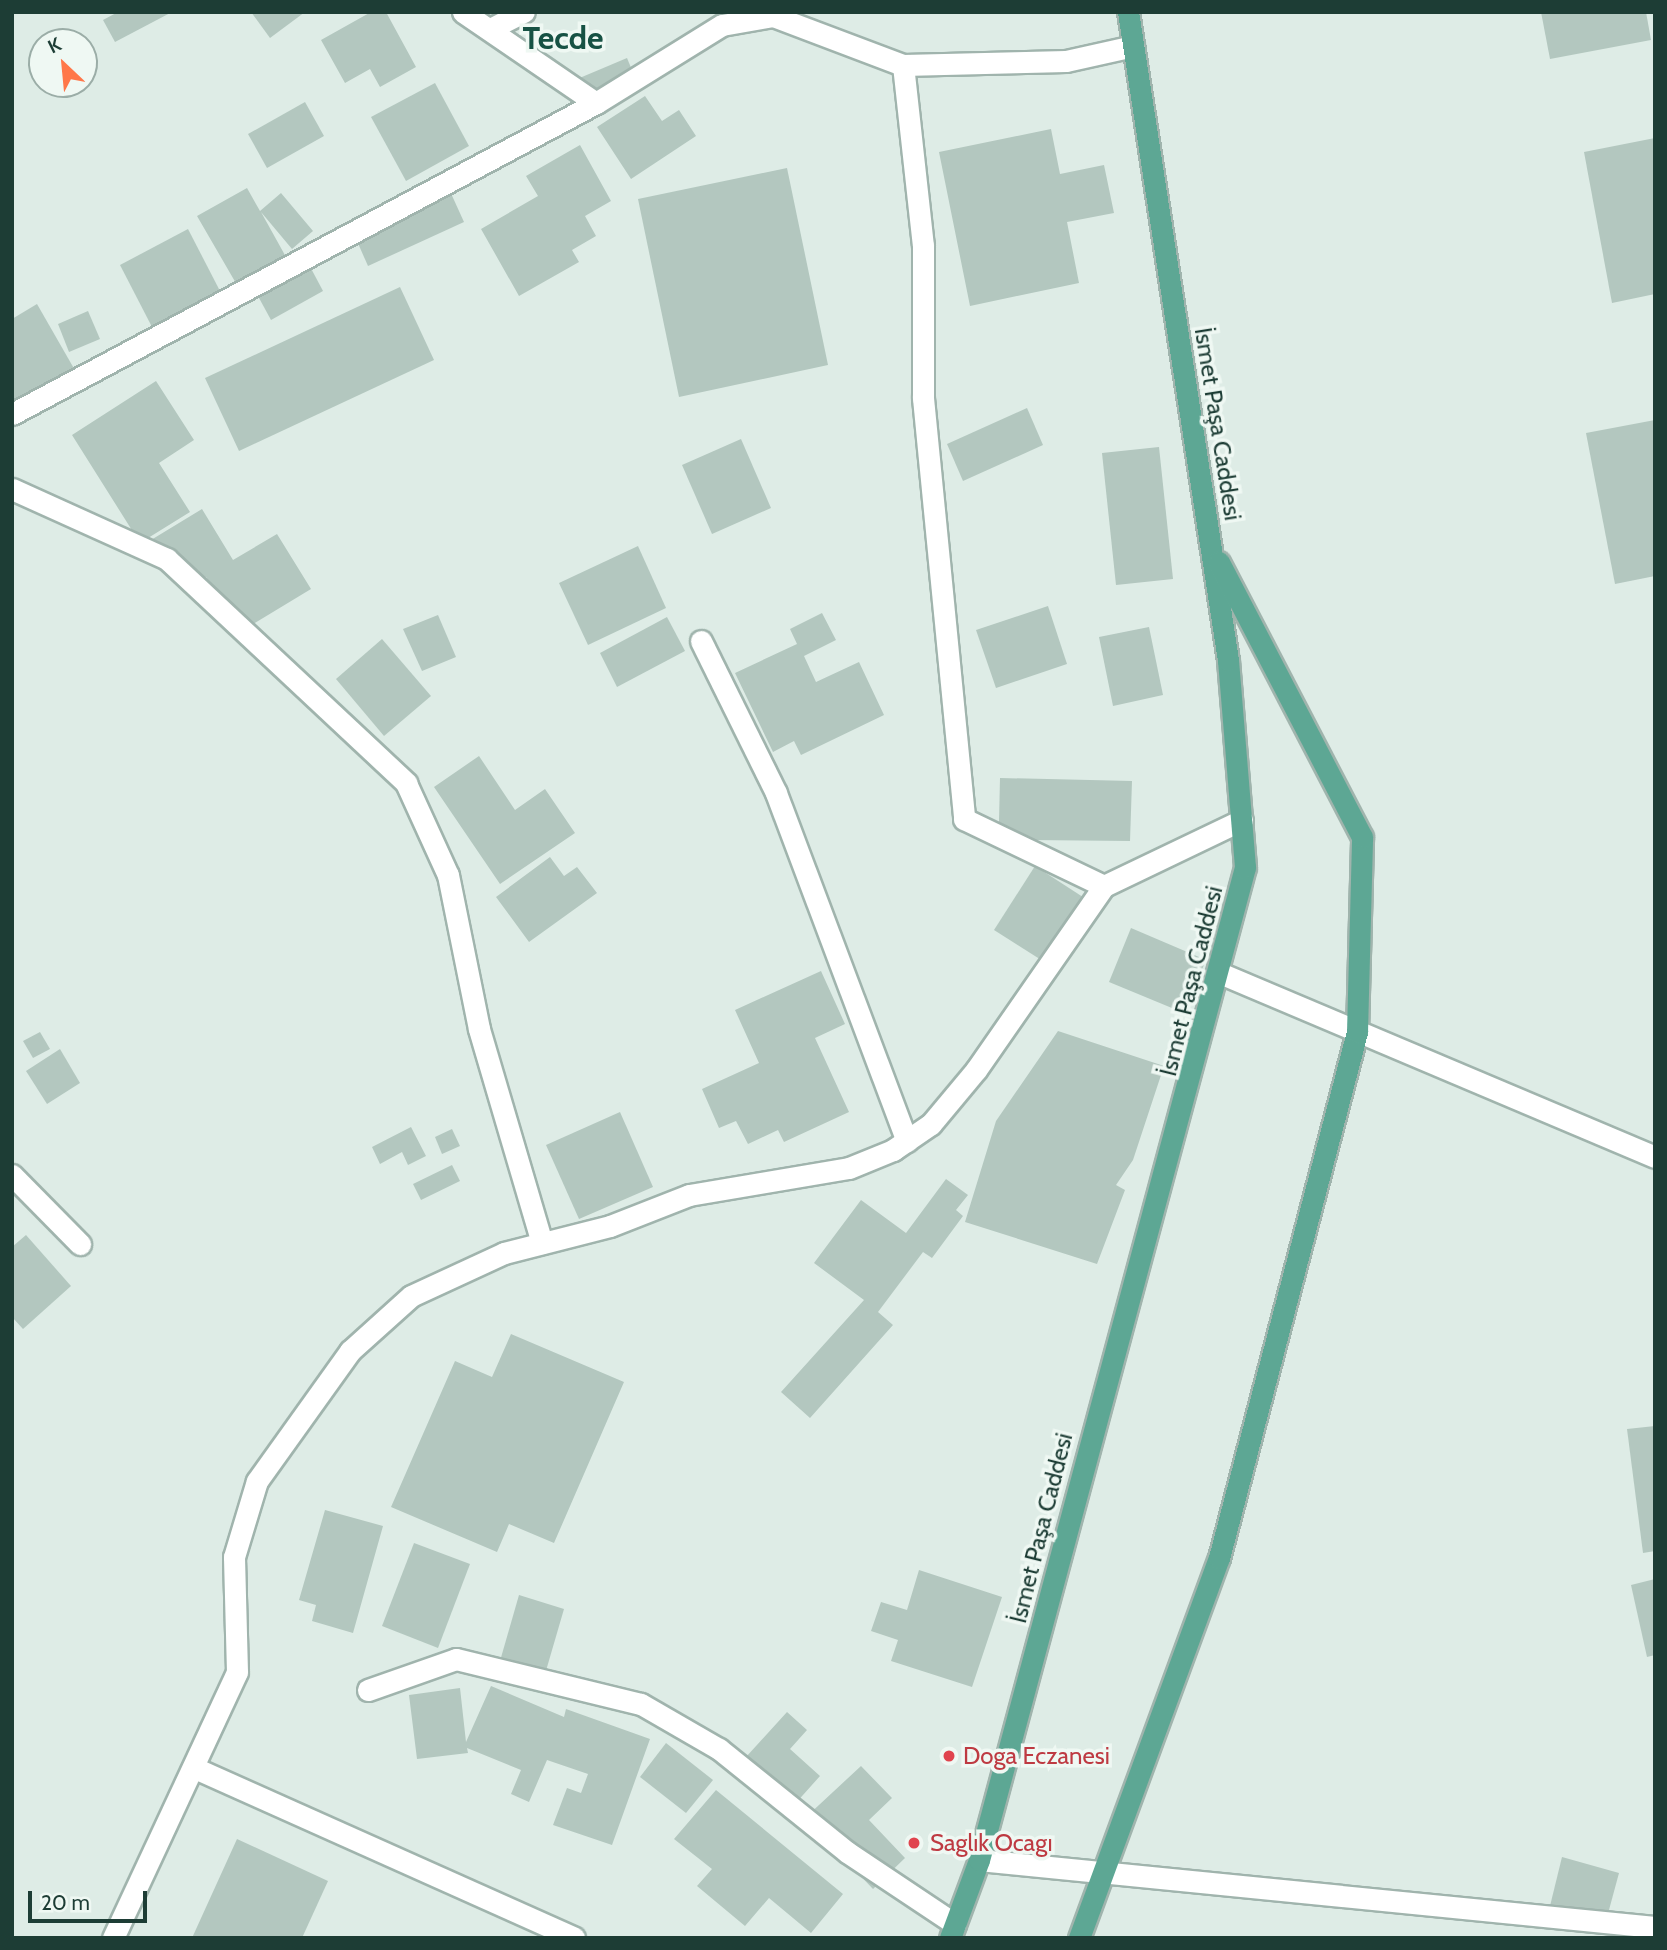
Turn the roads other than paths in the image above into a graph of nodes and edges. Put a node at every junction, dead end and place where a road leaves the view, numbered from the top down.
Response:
1 (463, 12) edge
2 (524, 12) edge
3 (1128, 12) edge
4 (490, 29) junction
5 (1133, 46) junction
6 (903, 65) junction
7 (596, 103) junction
8 (12, 414) edge
9 (12, 489) edge
10 (1211, 547) junction
11 (701, 641) dead end
12 (1242, 820) junction
13 (1104, 886) junction
14 (1222, 974) junction
15 (1357, 1031) junction
16 (907, 1141) junction
17 (1655, 1157) edge
18 (12, 1175) edge
19 (542, 1243) junction
20 (80, 1244) dead end
21 (368, 1690) dead end
22 (197, 1769) junction
23 (979, 1860) junction
24 (1107, 1873) junction
25 (1655, 1927) edge
26 (952, 1931) edge
27 (113, 1938) edge
28 (574, 1938) edge
29 (1079, 1938) edge

1 - 4 street
2 - 4 street
3 - 5 main road, İsmet Paşa Caddesi
4 - 7 street
5 - 6 street
5 - 10 main road, İsmet Paşa Caddesi
6 - 7 street
6 - 13 street
7 - 8 street
9 - 19 street
10 - 12 main road, İsmet Paşa Caddesi
10 - 15 main road
11 - 16 street
12 - 13 street
12 - 14 main road, İsmet Paşa Caddesi
13 - 16 street
14 - 15 street
14 - 23 main road, İsmet Paşa Caddesi
15 - 17 street
15 - 24 main road
16 - 19 street
18 - 20 street
19 - 22 street
21 - 26 street
22 - 27 street
22 - 28 street
23 - 24 street
23 - 26 main road, İsmet Paşa Caddesi
24 - 25 street
24 - 29 main road

